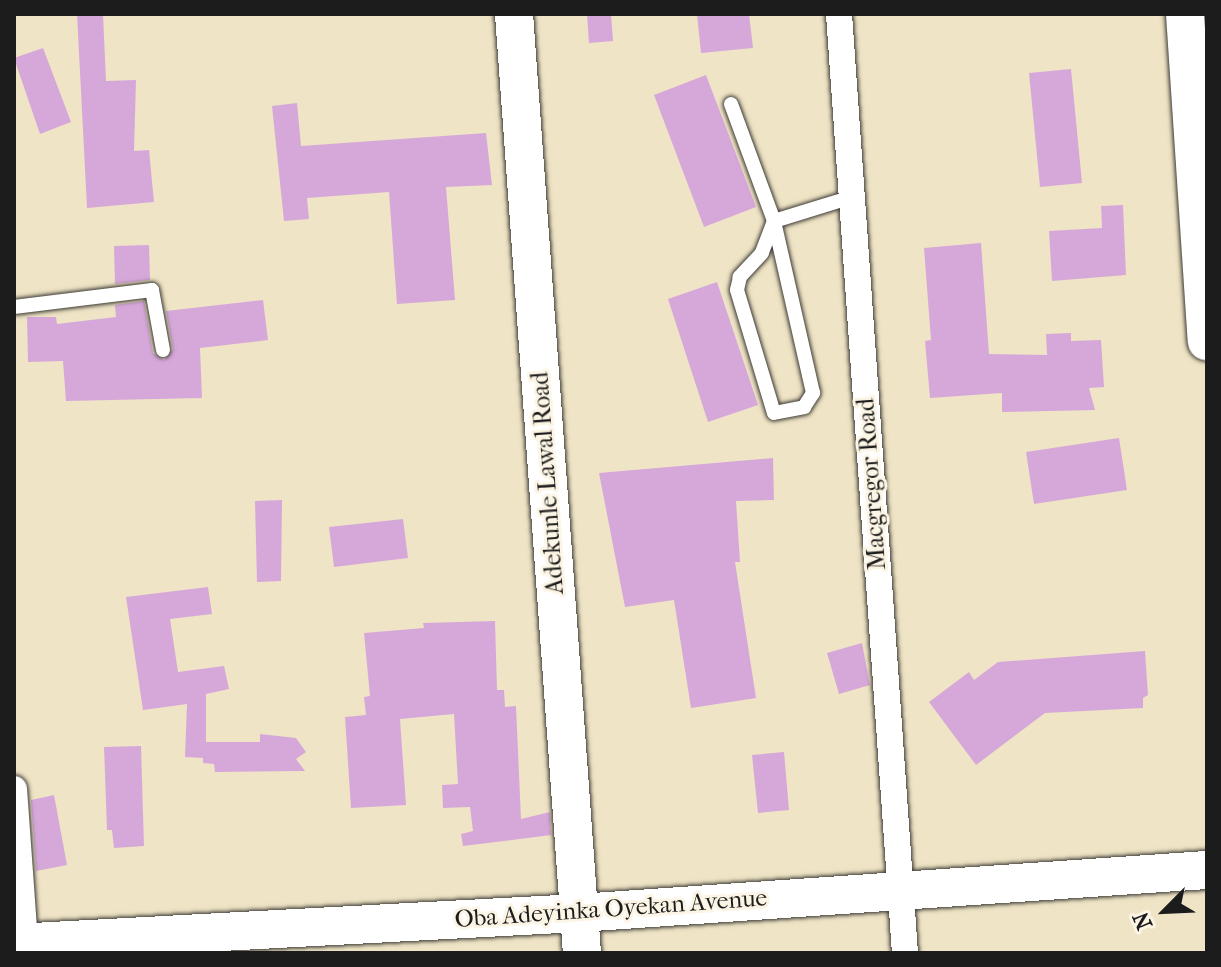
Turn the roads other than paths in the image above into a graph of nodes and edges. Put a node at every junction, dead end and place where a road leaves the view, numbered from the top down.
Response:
1 (514, 14) edge
2 (839, 14) edge
3 (1185, 14) edge
4 (731, 104) dead end
5 (852, 197) junction
6 (774, 221) junction
7 (14, 307) edge
8 (1207, 341) edge
9 (163, 350) dead end
10 (14, 789) edge
11 (1207, 870) edge
12 (900, 889) junction
13 (579, 913) junction
14 (20, 943) edge
15 (582, 953) edge
16 (905, 953) edge

1 - 13 main road, Adekunle Lawal Road
2 - 5 street, Macgregor Road
3 - 8 main road
4 - 6 lane
5 - 6 lane
5 - 12 street, Macgregor Road
6 - 6 lane
7 - 9 lane
10 - 14 street
11 - 12 main road, Oba Adeyinka Oyekan Avenue
12 - 13 main road, Oba Adeyinka Oyekan Avenue
12 - 16 street, Macgregor Road
13 - 14 main road, Oba Adeyinka Oyekan Avenue
13 - 15 main road, Adekunle Lawal Road

